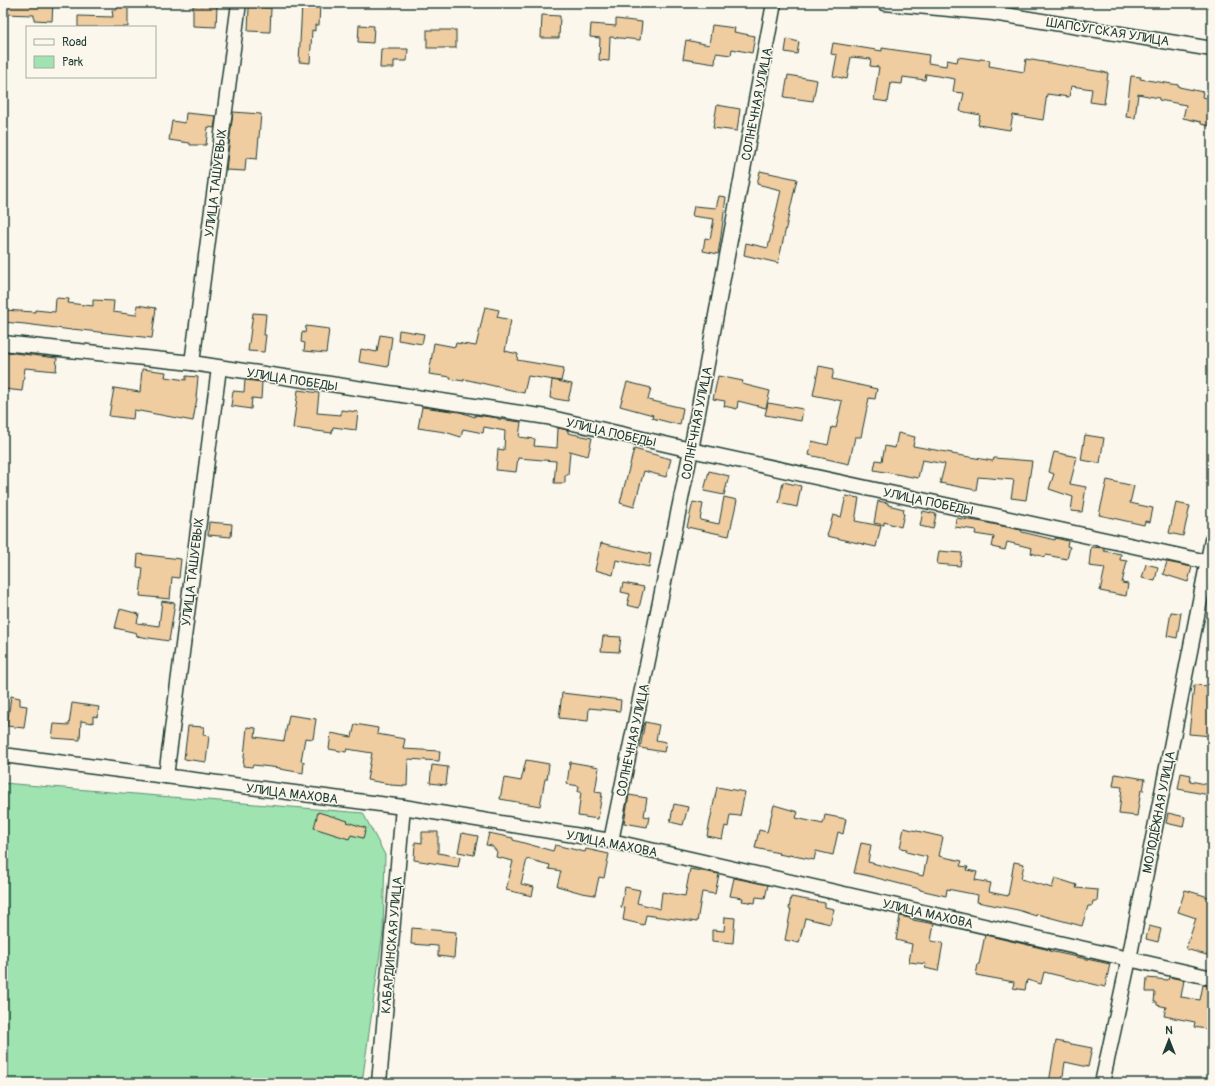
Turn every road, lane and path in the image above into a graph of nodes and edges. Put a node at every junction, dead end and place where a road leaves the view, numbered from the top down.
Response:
1 (239, 3) edge
2 (774, 3) edge
3 (884, 3) edge
4 (1212, 48) edge
5 (3, 343) edge
6 (192, 364) junction
7 (219, 368) junction
8 (691, 450) junction
9 (1212, 540) edge
10 (1210, 562) edge
11 (3, 754) edge
12 (166, 776) junction
13 (403, 807) junction
14 (611, 841) junction
15 (1129, 959) junction
16 (1212, 978) edge
17 (379, 1083) edge
18 (1102, 1083) edge

1 - 6 street, УЛИЦА ТАШУЕВЫХ
2 - 8 street, СОЛНЕЧНАЯ УЛИЦА
3 - 4 street, ШАПСУГСКАЯ УЛИЦА
5 - 6 street, УЛИЦА ПОБЕДЫ
6 - 7 street, УЛИЦА ПОБЕДЫ
7 - 8 street, УЛИЦА ПОБЕДЫ
7 - 12 street, УЛИЦА ТАШУЕВЫХ
8 - 10 street, УЛИЦА ПОБЕДЫ
8 - 14 street, СОЛНЕЧНАЯ УЛИЦА
9 - 10 street, МОЛОДЁЖНАЯ УЛИЦА
10 - 15 street, МОЛОДЁЖНАЯ УЛИЦА
11 - 12 street, УЛИЦА МАХОВА
12 - 13 street, УЛИЦА МАХОВА
13 - 14 street, УЛИЦА МАХОВА
13 - 17 street, КАБАРДИНСКАЯ УЛИЦА
14 - 15 street, УЛИЦА МАХОВА
15 - 16 street, УЛИЦА МАХОВА
15 - 18 street, МОЛОДЁЖНАЯ УЛИЦА

